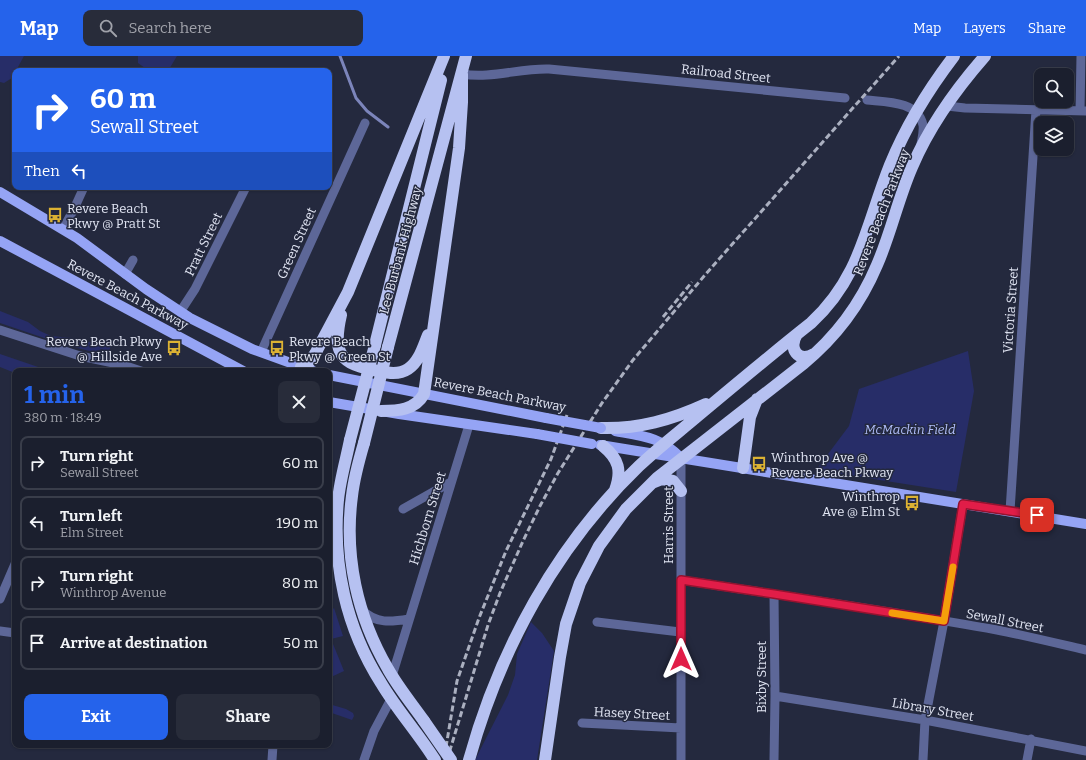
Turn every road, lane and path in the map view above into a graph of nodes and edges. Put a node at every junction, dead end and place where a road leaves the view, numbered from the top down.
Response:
1 (444, 56) edge
2 (447, 56) edge
3 (466, 56) edge
4 (954, 56) edge
5 (985, 56) edge
6 (1081, 56) edge
7 (462, 74) junction
8 (845, 98) dead end
9 (867, 100) dead end
10 (947, 106) junction
11 (1036, 110) junction
12 (1083, 111) edge
13 (915, 112) junction
14 (365, 123) dead end
15 (920, 149) junction
16 (83, 190) edge
17 (244, 190) edge
18 (0, 192) edge
19 (63, 229) junction
20 (0, 241) edge
21 (133, 260) dead end
22 (126, 274) junction
23 (348, 292) junction
24 (180, 312) junction
25 (434, 321) junction
26 (0, 330) edge
27 (797, 334) junction
28 (261, 352) junction
29 (816, 353) junction
30 (301, 367) junction
31 (132, 368) edge
32 (237, 368) edge
33 (304, 368) edge
34 (332, 377) edge
35 (726, 393) junction
36 (424, 394) junction
37 (757, 400) junction
38 (332, 403) edge
39 (381, 412) junction
40 (469, 424) junction
41 (600, 428) junction
42 (665, 444) junction
43 (598, 445) junction
44 (653, 454) junction
45 (681, 458) junction
46 (743, 468) junction
47 (452, 482) junction
48 (651, 483) junction
49 (614, 491) junction
50 (681, 491) junction
51 (963, 504) junction
52 (403, 509) dead end
53 (1010, 512) junction
54 (1086, 524) edge
55 (12, 571) edge
56 (681, 580) junction
57 (774, 594) junction
58 (0, 599) edge
59 (361, 609) junction
60 (409, 618) junction
61 (944, 621) junction
62 (597, 622) dead end
63 (0, 631) edge
64 (680, 632) junction
65 (12, 633) edge
66 (1086, 650) edge
67 (392, 676) junction
68 (775, 696) junction
69 (391, 699) junction
70 (925, 720) junction
71 (582, 723) dead end
72 (681, 728) junction
73 (1032, 740) junction
74 (273, 748) edge
75 (1086, 751) edge
76 (272, 760) edge
77 (364, 760) edge
78 (436, 760) edge
79 (451, 760) edge
80 (469, 760) edge
81 (545, 760) edge
82 (681, 760) edge
83 (774, 760) edge
84 (923, 760) edge
85 (1027, 760) edge

1 - 23 highway
2 - 69 highway, Lee Burbank Highway, bridge
3 - 7 highway, Lee Burbank Highway
4 - 13 highway, Revere Beach Parkway
5 - 10 highway, Revere Beach Parkway
6 - 12 street
7 - 8 street, Railroad Street
7 - 25 highway
7 - 59 highway, Lee Burbank Highway, bridge
9 - 13 street
10 - 11 street
10 - 15 highway, Revere Beach Parkway
11 - 12 street
11 - 53 street, Victoria Street
13 - 15 street
13 - 27 highway, Revere Beach Parkway
14 - 28 street, Green Street
15 - 29 highway, Revere Beach Parkway
16 - 19 street
17 - 24 street, Pratt Street
18 - 19 main road, Revere Beach Parkway
19 - 22 main road, Revere Beach Parkway
20 - 32 main road, Revere Beach Parkway
21 - 22 street
22 - 24 main road, Revere Beach Parkway
23 - 25 highway
23 - 30 highway
24 - 28 main road, Revere Beach Parkway
25 - 36 highway
26 - 31 street
27 - 29 highway
27 - 35 highway, Revere Beach Parkway
28 - 30 main road, Revere Beach Parkway
29 - 37 highway, Revere Beach Parkway
30 - 33 main road, Revere Beach Parkway
34 - 36 main road, Revere Beach Parkway
35 - 41 highway
35 - 42 highway, Revere Beach Parkway
36 - 39 highway
36 - 41 main road, Revere Beach Parkway, bridge
37 - 45 highway, Revere Beach Parkway
37 - 46 highway
38 - 39 main road
39 - 40 main road
40 - 43 main road, bridge
40 - 47 street, Hichborn Street
41 - 42 main road, Revere Beach Parkway
42 - 44 highway, Revere Beach Parkway
42 - 45 main road, Revere Beach Parkway
43 - 44 main road
43 - 49 highway
44 - 45 main road
44 - 49 highway, Revere Beach Parkway
45 - 46 main road
45 - 48 highway
45 - 50 street, Harris Street
46 - 51 main road
47 - 52 street
47 - 60 street, Hichborn Street
48 - 50 highway
48 - 81 highway
49 - 80 highway, Revere Beach Parkway
50 - 56 street, Harris Street
51 - 53 main road
51 - 61 street
53 - 54 main road
55 - 58 street
56 - 57 street, Sewall Street
56 - 64 street, Harris Street
57 - 61 street, Sewall Street
57 - 68 street, Bixby Street
59 - 60 street
59 - 67 highway, Lee Burbank Highway
60 - 67 street, Hichborn Street
61 - 66 street, Sewall Street
61 - 70 street
62 - 64 street
63 - 65 street
64 - 72 street, Harris Street
67 - 79 highway, Lee Burbank Highway, bridge
68 - 70 street, Library Street
68 - 83 street, Bixby Street
69 - 77 street
69 - 78 highway, Lee Burbank Highway
70 - 73 street, Library Street
70 - 84 street
71 - 72 street, Hasey Street
72 - 82 street, Harris Street
73 - 75 street, Library Street
73 - 85 street
74 - 76 street

